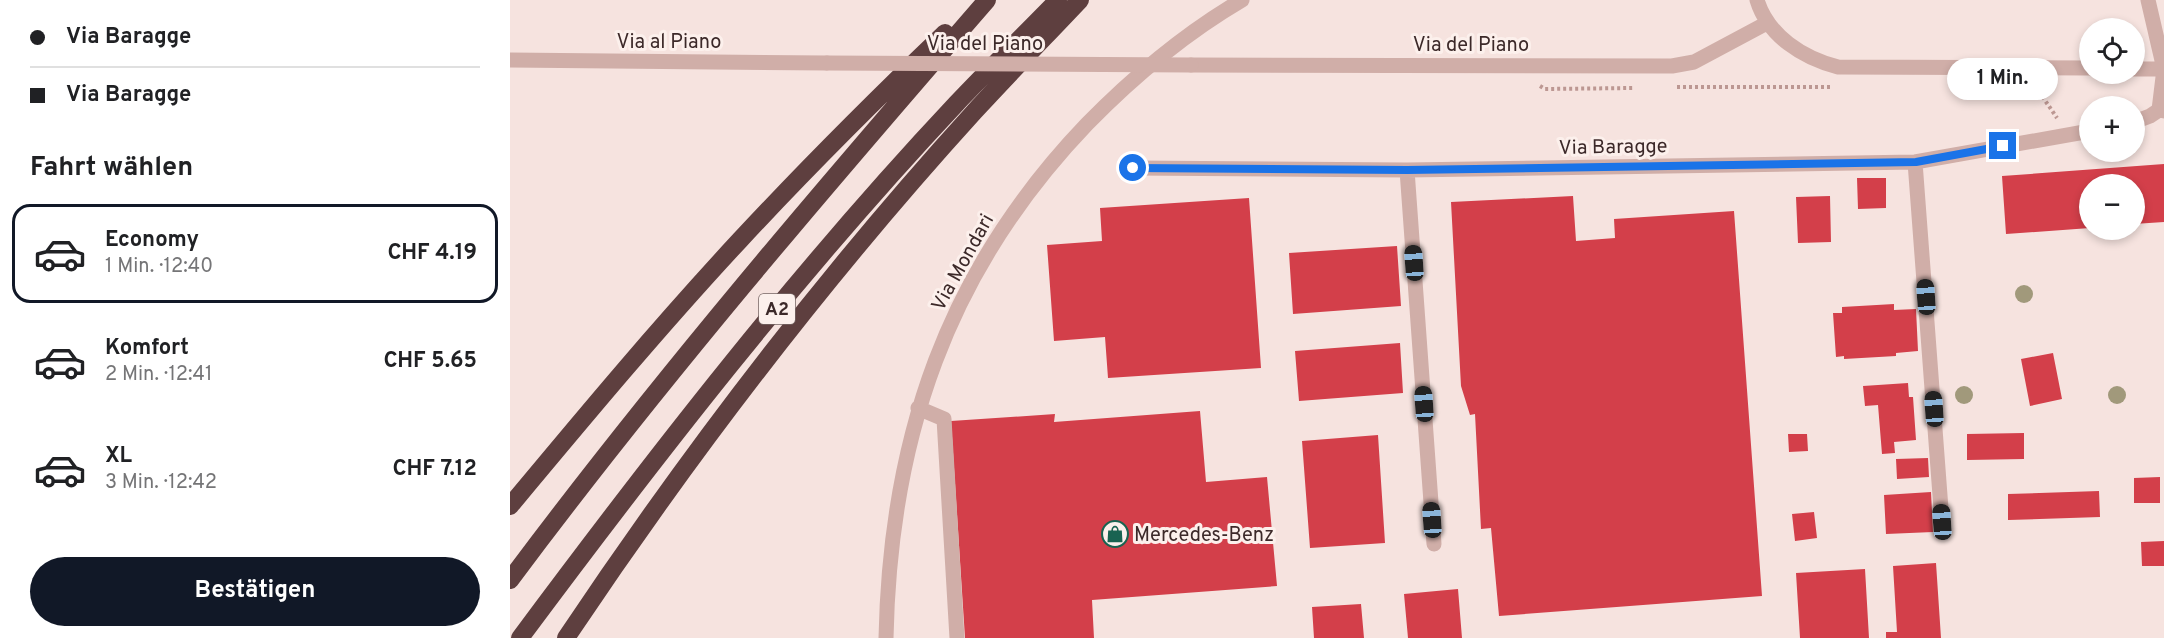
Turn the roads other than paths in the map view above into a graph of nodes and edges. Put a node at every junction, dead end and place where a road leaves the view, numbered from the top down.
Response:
1 (978, 0) edge
2 (987, 0) edge
3 (1058, 0) edge
4 (1080, 0) edge
5 (1242, 0) edge
6 (1757, 0) edge
7 (2148, 0) edge
8 (1767, 22) junction
9 (510, 60) edge
10 (827, 63) joint
11 (2079, 68) edge
12 (2145, 69) edge
13 (2164, 69) edge
14 (2161, 111) edge
15 (2145, 118) edge
16 (2079, 133) edge
17 (1916, 162) junction
18 (1133, 168) dead end
19 (1407, 170) junction
20 (918, 408) junction
21 (510, 506) edge
22 (1942, 522) dead end
23 (1434, 544) dead end
24 (510, 580) edge
25 (520, 638) edge
26 (566, 638) edge
27 (886, 638) edge
28 (957, 638) edge

1 - 21 highway
2 - 24 highway, A2
3 - 25 highway, A2
4 - 26 highway, A2
5 - 20 street, Via Mondari
6 - 8 street
7 - 13 street
8 - 10 street, Via del Piano, bridge
8 - 11 street
9 - 10 street, Via al Piano
12 - 13 street
13 - 14 street
14 - 15 street
16 - 17 street, Via Baragge
17 - 19 street, Via Baragge
17 - 22 street
18 - 19 street, Via Baragge
19 - 23 street
20 - 27 street, Via Mondari
20 - 28 street

